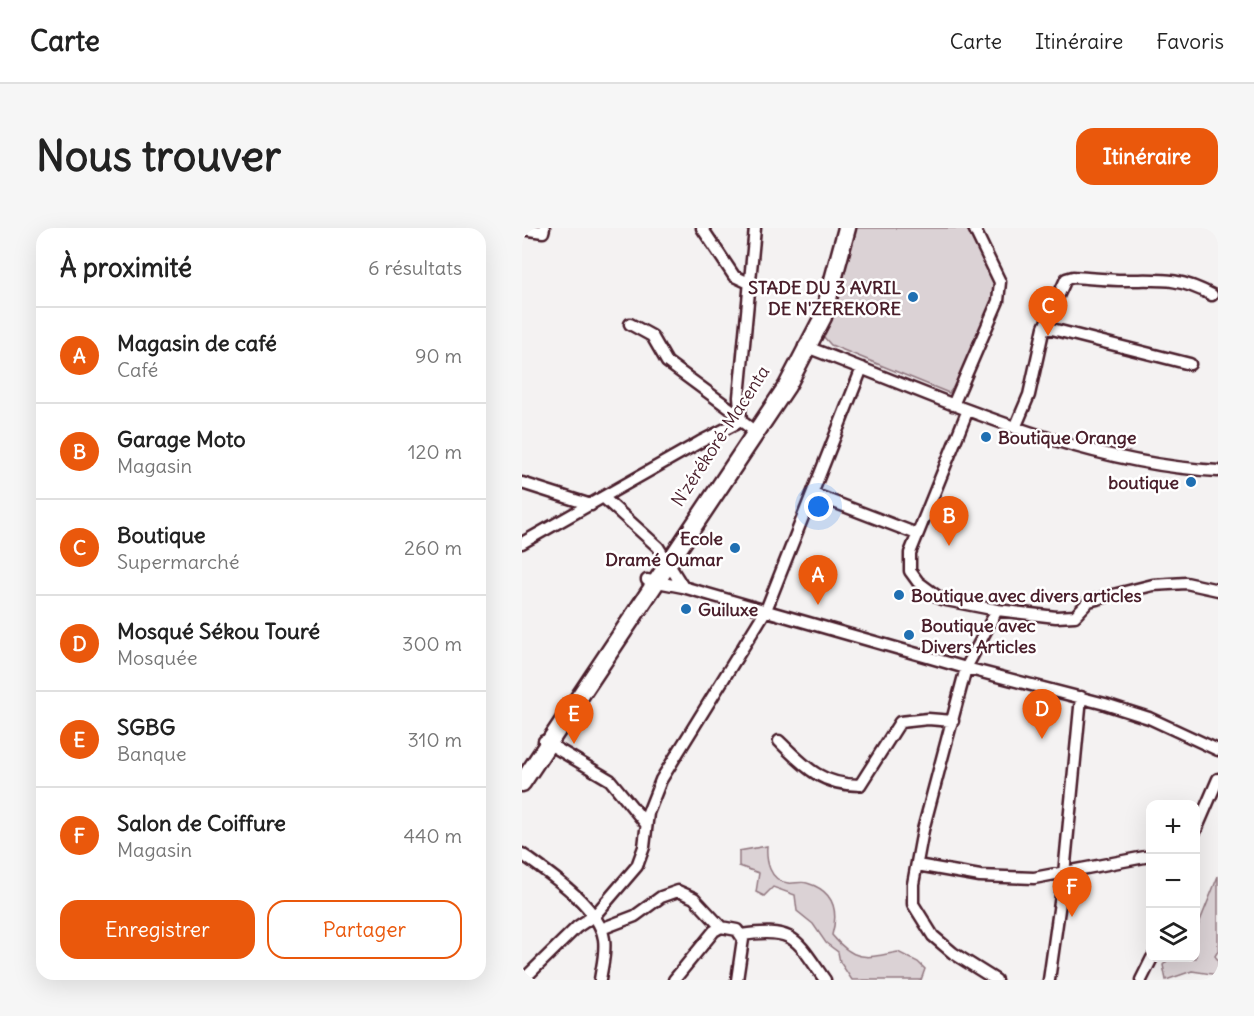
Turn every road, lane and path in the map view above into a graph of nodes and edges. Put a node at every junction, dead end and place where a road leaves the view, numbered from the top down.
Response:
1 (544, 228) edge
2 (702, 228) edge
3 (755, 228) edge
4 (838, 228) edge
5 (847, 228) edge
6 (974, 228) edge
7 (522, 229) edge
8 (749, 283) junction
9 (1212, 295) dead end
10 (630, 324) dead end
11 (1044, 327) junction
12 (805, 347) junction
13 (1190, 364) dead end
14 (862, 369) junction
15 (952, 405) junction
16 (966, 412) junction
17 (747, 425) junction
18 (1015, 428) junction
19 (1218, 471) edge
20 (522, 483) edge
21 (813, 494) junction
22 (604, 498) junction
23 (591, 505) junction
24 (917, 534) junction
25 (522, 543) edge
26 (666, 560) junction
27 (650, 581) junction
28 (683, 587) junction
29 (1218, 590) edge
30 (766, 610) junction
31 (997, 610) junction
32 (966, 668) junction
33 (1081, 697) junction
34 (953, 721) junction
35 (545, 741) junction
36 (779, 741) dead end
37 (1218, 750) edge
38 (522, 769) edge
39 (1218, 779) edge
40 (522, 783) edge
41 (1200, 821) edge
42 (646, 824) junction
43 (522, 854) edge
44 (1146, 857) edge
45 (917, 865) junction
46 (1064, 873) junction
47 (595, 915) junction
48 (721, 927) junction
49 (601, 929) junction
50 (741, 934) junction
51 (1150, 962) edge
52 (528, 975) edge
53 (600, 980) edge
54 (674, 980) edge
55 (737, 980) edge
56 (825, 980) edge
57 (996, 980) edge
58 (1049, 980) edge
59 (1141, 980) edge

1 - 7 street
2 - 8 street
3 - 8 street
4 - 12 highway
5 - 12 highway
6 - 15 street
8 - 17 street
9 - 11 street
10 - 17 street
11 - 13 street
11 - 18 street
12 - 14 street
12 - 17 highway
14 - 15 street
14 - 21 street
15 - 16 street
16 - 18 street
16 - 24 street
17 - 22 street
17 - 26 highway
18 - 19 street
20 - 23 street
21 - 24 street
21 - 30 street
22 - 23 street
22 - 26 street
23 - 25 street
24 - 31 street
26 - 27 highway
26 - 28 street
27 - 28 street
27 - 35 highway
28 - 30 street
29 - 31 street
30 - 32 street
30 - 42 street
31 - 32 street
32 - 33 street
32 - 34 street
33 - 37 street
33 - 46 street
34 - 36 street
34 - 45 street
35 - 38 highway
35 - 40 highway
35 - 42 street
39 - 41 street
42 - 47 street
43 - 47 street
44 - 46 street
45 - 46 street
45 - 57 street
46 - 58 street
47 - 49 street
47 - 52 street
48 - 49 street
48 - 50 street
48 - 54 street
49 - 53 street
50 - 55 street
50 - 56 street
51 - 59 street

